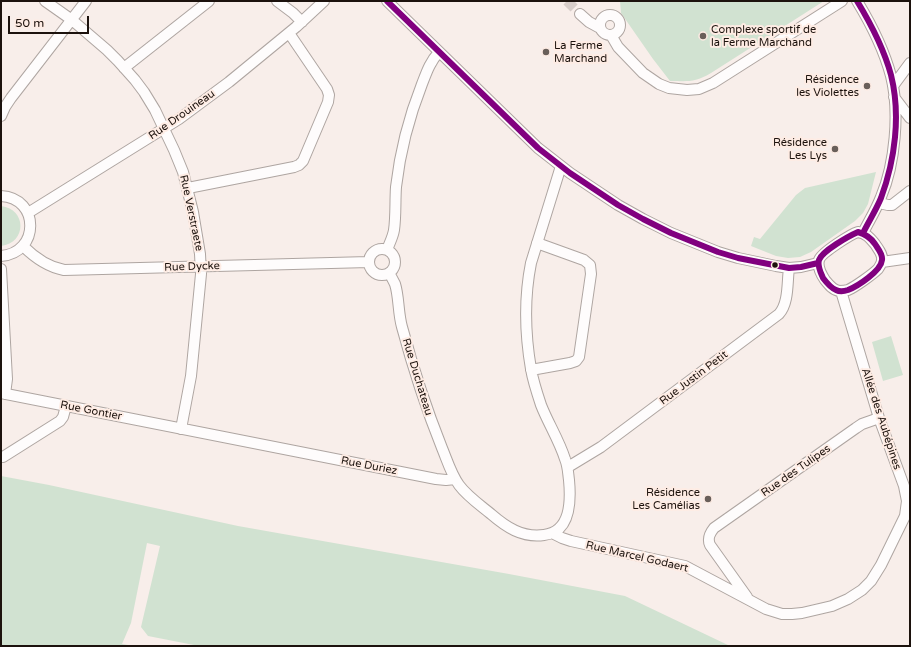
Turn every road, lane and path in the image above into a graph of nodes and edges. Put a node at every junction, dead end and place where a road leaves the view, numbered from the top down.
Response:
1 (45, 1) edge
2 (86, 1) edge
3 (209, 1) edge
4 (277, 1) edge
5 (324, 1) edge
6 (387, 1) edge
7 (842, 1) edge
8 (857, 1) edge
9 (580, 14) tunnel mouth
10 (72, 20) junction
11 (302, 22) junction
12 (600, 28) junction
13 (289, 33) junction
14 (611, 35) junction
15 (439, 52) junction
16 (910, 64) edge
17 (124, 68) junction
18 (893, 86) junction
19 (894, 97) junction
20 (1, 116) edge
21 (910, 118) edge
22 (164, 129) junction
23 (561, 166) junction
24 (188, 188) junction
25 (910, 191) edge
26 (1, 196) edge
27 (879, 204) junction
28 (28, 213) junction
29 (863, 233) junction
30 (537, 243) junction
31 (23, 246) junction
32 (387, 250) junction
33 (1, 256) edge
34 (910, 258) edge
35 (369, 262) junction
36 (882, 262) junction
37 (818, 263) junction
38 (201, 267) junction
39 (789, 268) junction
40 (1, 269) edge
41 (389, 273) junction
42 (841, 291) junction
43 (531, 370) junction
44 (3, 393) edge
45 (66, 406) junction
46 (879, 418) junction
47 (181, 428) junction
48 (3, 457) dead end
49 (568, 467) junction
50 (455, 479) junction
51 (908, 517) edge
52 (552, 533) junction
53 (748, 599) junction
54 (776, 612) joint

1 - 10 street, Rue Verstraete
2 - 10 street
3 - 17 street
4 - 11 street
5 - 11 street, Rue Drouineau
6 - 15 street
7 - 14 street
8 - 18 street
9 - 12 street
10 - 17 street, Rue Verstraete
10 - 20 street
11 - 13 street, Rue Drouineau
12 - 14 street
12 - 14 street
13 - 22 street, Rue Drouineau
13 - 24 street
15 - 23 street
15 - 32 street
16 - 18 street
17 - 22 street, Rue Verstraete
18 - 19 street
19 - 21 street
19 - 27 street
22 - 24 street, Rue Verstraete
22 - 28 street, Rue Drouineau
23 - 30 street
23 - 39 street
24 - 38 street, Rue Verstraete
25 - 27 street
26 - 28 street
27 - 29 street
28 - 31 street
29 - 36 street
29 - 37 street
30 - 43 street
30 - 43 street
31 - 33 street
31 - 38 street, Rue Dycke
32 - 35 street
32 - 41 street
34 - 36 street
35 - 38 street, Rue Dycke
35 - 41 street
36 - 42 street
37 - 39 street
37 - 42 street
38 - 47 street, Rue Verstraete
39 - 49 street, Rue Justin Petit
40 - 44 street
41 - 50 street, Rue Duchateau
42 - 46 street, Allée des Aubépines
43 - 49 street
44 - 45 street, Rue Gontier
45 - 47 street, Rue Gontier
45 - 48 street
46 - 51 street, Allée des Aubépines
46 - 53 street, Rue des Tulipes
47 - 50 street, Rue Duriez
49 - 52 street
50 - 52 street
51 - 54 street, Allée des Aubépines
52 - 53 street, Rue Marcel Godaert
53 - 54 street, Rue Marcel Godaert

